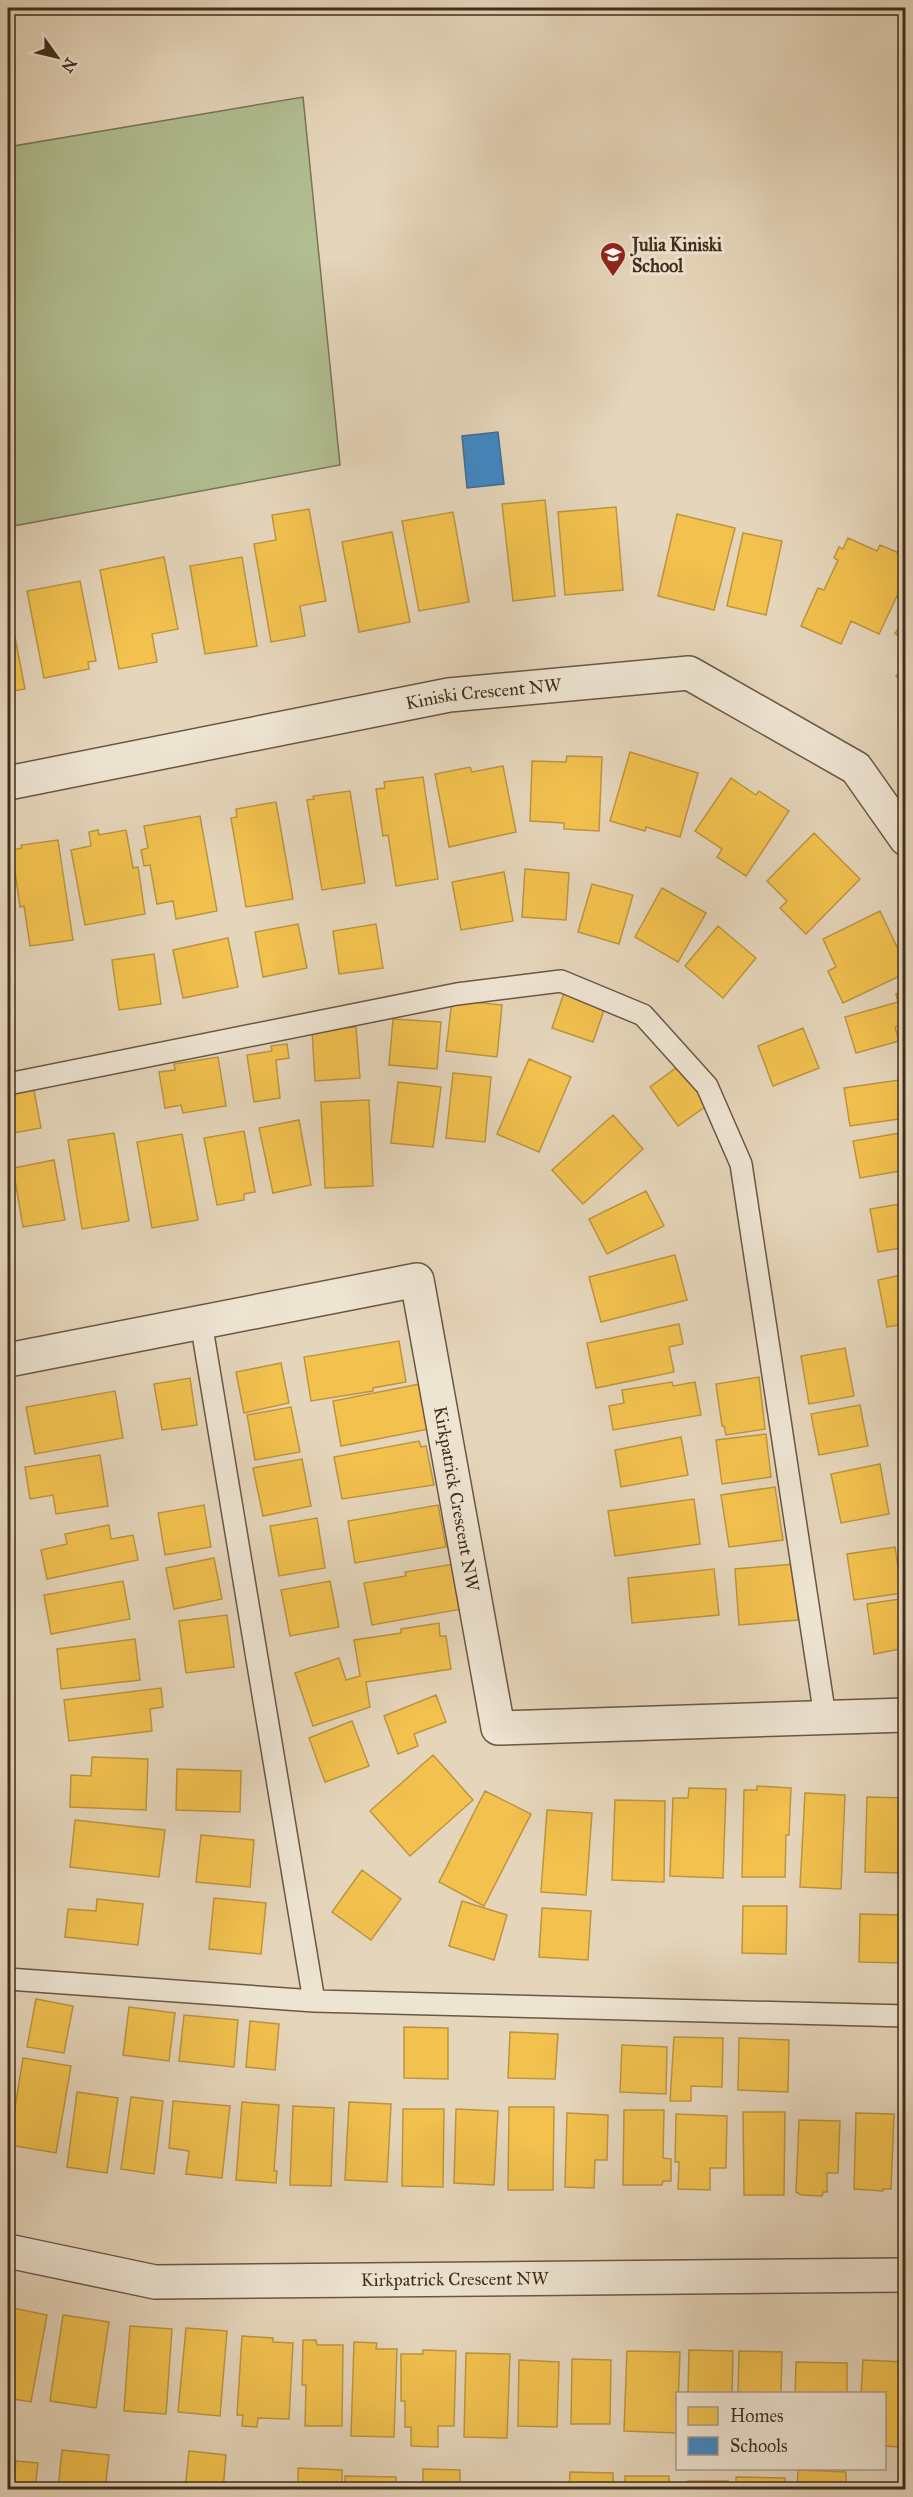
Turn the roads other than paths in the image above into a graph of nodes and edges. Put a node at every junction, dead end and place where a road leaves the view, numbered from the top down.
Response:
1 (8, 783) edge
2 (906, 839) edge
3 (8, 1084) edge
4 (201, 1322) junction
5 (8, 1360) edge
6 (906, 1715) edge
7 (825, 1718) junction
8 (8, 1979) edge
9 (314, 2001) junction
10 (906, 2016) edge
11 (8, 2251) edge
12 (906, 2275) edge

1 - 2 street, Kiniski Crescent NW
3 - 7 lane
4 - 5 street, Kirkpatrick Crescent NW
4 - 7 street, Kirkpatrick Crescent NW
4 - 9 lane
6 - 7 street, Kirkpatrick Crescent NW
8 - 9 lane
9 - 10 lane
11 - 12 street, Kirkpatrick Crescent NW

